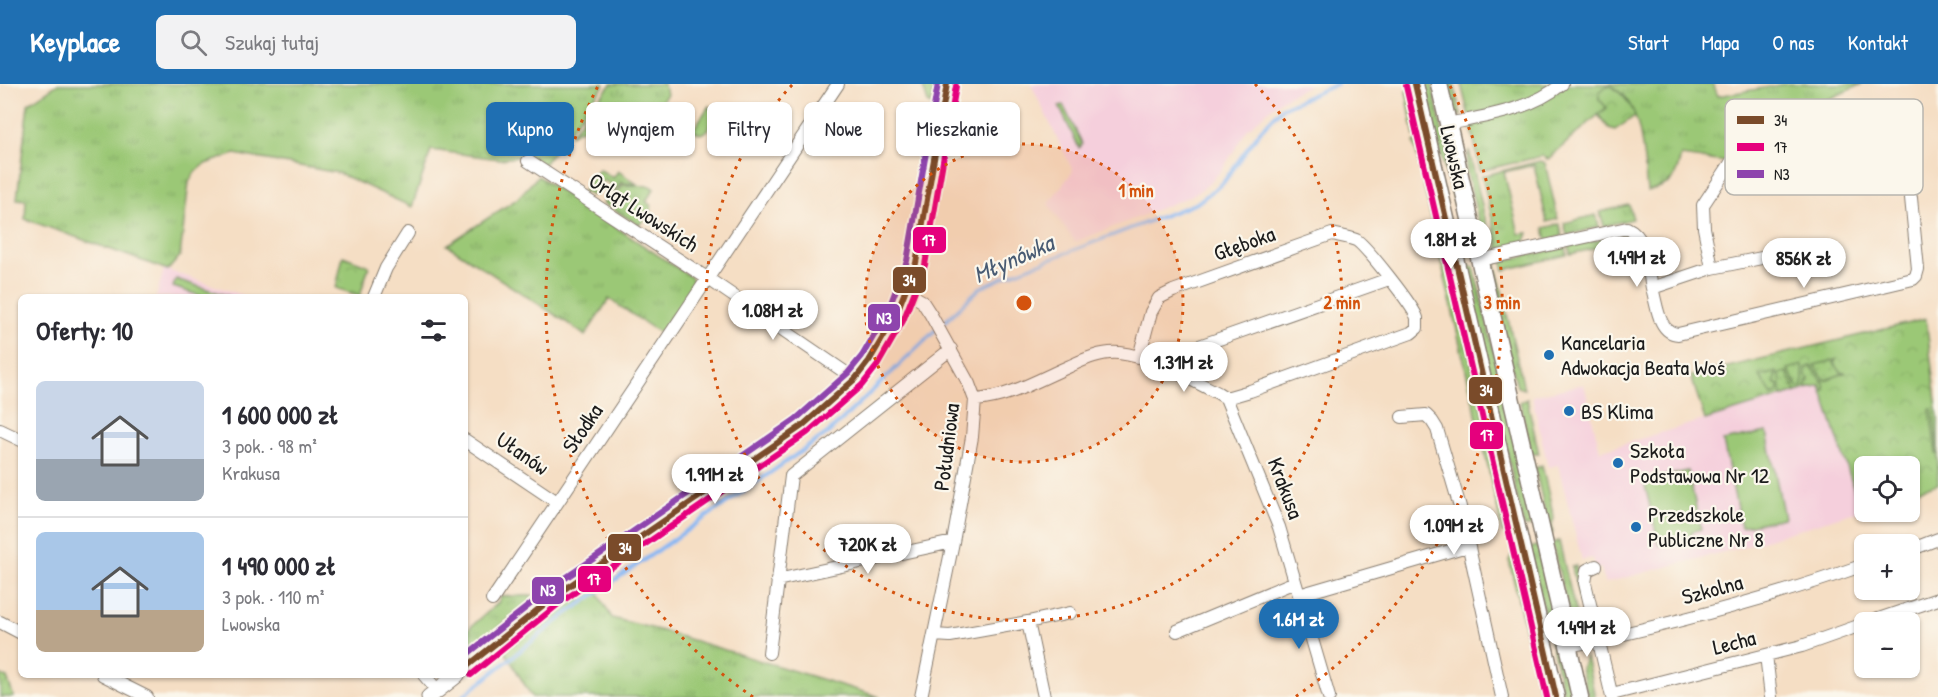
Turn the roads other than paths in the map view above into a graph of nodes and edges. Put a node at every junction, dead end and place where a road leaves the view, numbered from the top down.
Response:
1 (838, 84) edge
2 (947, 84) edge
3 (1415, 84) edge
4 (1439, 84) edge
5 (1562, 84) edge
6 (1449, 124) junction
7 (528, 161) dead end
8 (1725, 172) edge
9 (1911, 198) dead end
10 (408, 233) dead end
11 (1449, 233) junction
12 (1811, 248) dead end
13 (1480, 260) junction
14 (1712, 268) junction
15 (706, 279) junction
16 (1389, 279) junction
17 (1652, 288) junction
18 (906, 292) junction
19 (375, 294) edge
20 (948, 344) junction
21 (1139, 357) junction
22 (1155, 364) junction
23 (855, 379) junction
24 (1226, 398) junction
25 (975, 400) junction
26 (1402, 417) dead end
27 (0, 430) edge
28 (18, 439) edge
29 (468, 442) edge
30 (557, 502) junction
31 (1938, 539) edge
32 (953, 542) junction
33 (1467, 546) junction
34 (1920, 546) edge
35 (1596, 566) dead end
36 (1854, 569) edge
37 (777, 580) junction
38 (1296, 582) junction
39 (1299, 595) junction
40 (1938, 599) edge
41 (492, 600) dead end
42 (1900, 612) edge
43 (1070, 613) dead end
44 (0, 622) edge
45 (1028, 622) junction
46 (1854, 628) edge
47 (18, 631) edge
48 (1177, 632) dead end
49 (934, 635) junction
50 (1599, 639) junction
51 (1569, 646) junction
52 (769, 653) dead end
53 (1766, 655) junction
54 (468, 666) edge
55 (110, 678) edge
56 (425, 678) edge
57 (453, 678) edge
58 (433, 694) edge
59 (1612, 696) edge
60 (147, 697) edge
61 (921, 697) edge
62 (1044, 697) edge
63 (1329, 697) edge
64 (1502, 697) edge
65 (1556, 697) edge
66 (1580, 697) edge
67 (1770, 697) edge

1 - 15 street, Słodka
2 - 18 street
3 - 11 main road, Lwowska
4 - 6 main road, Lwowska
5 - 6 street
6 - 13 main road, Lwowska
7 - 15 street, Orląt Lwowskich
8 - 14 street
9 - 17 street
10 - 19 street
11 - 13 main road
11 - 65 main road, Lwowska
12 - 14 street
13 - 17 street
13 - 51 main road, Lwowska
14 - 17 street
15 - 23 street
15 - 30 street, Słodka
16 - 21 street, Głęboka
16 - 22 street
16 - 24 street, Głęboka
18 - 20 street, Południowa
18 - 23 street
20 - 25 street, Południowa
20 - 37 street
21 - 22 street
21 - 25 street
22 - 24 street
23 - 54 street
24 - 38 street, Krakusa
25 - 32 street, Południowa
26 - 33 street
27 - 28 street
29 - 30 street, Ułanów
30 - 41 street, Słodka
31 - 34 street
32 - 37 street
32 - 49 street, Południowa
33 - 39 street
33 - 64 street
35 - 50 street
36 - 50 street, Szkolna
37 - 52 street
38 - 39 street, Krakusa
38 - 48 street
39 - 63 street, Krakusa
40 - 42 street
43 - 45 street
44 - 47 street
45 - 49 street
45 - 62 street
46 - 53 street, Lecha
49 - 61 street, Południowa
50 - 51 street, Szkolna
50 - 59 street
51 - 66 main road, Lwowska
53 - 59 street, Lecha
53 - 67 street
55 - 60 street
56 - 58 street
57 - 58 street

